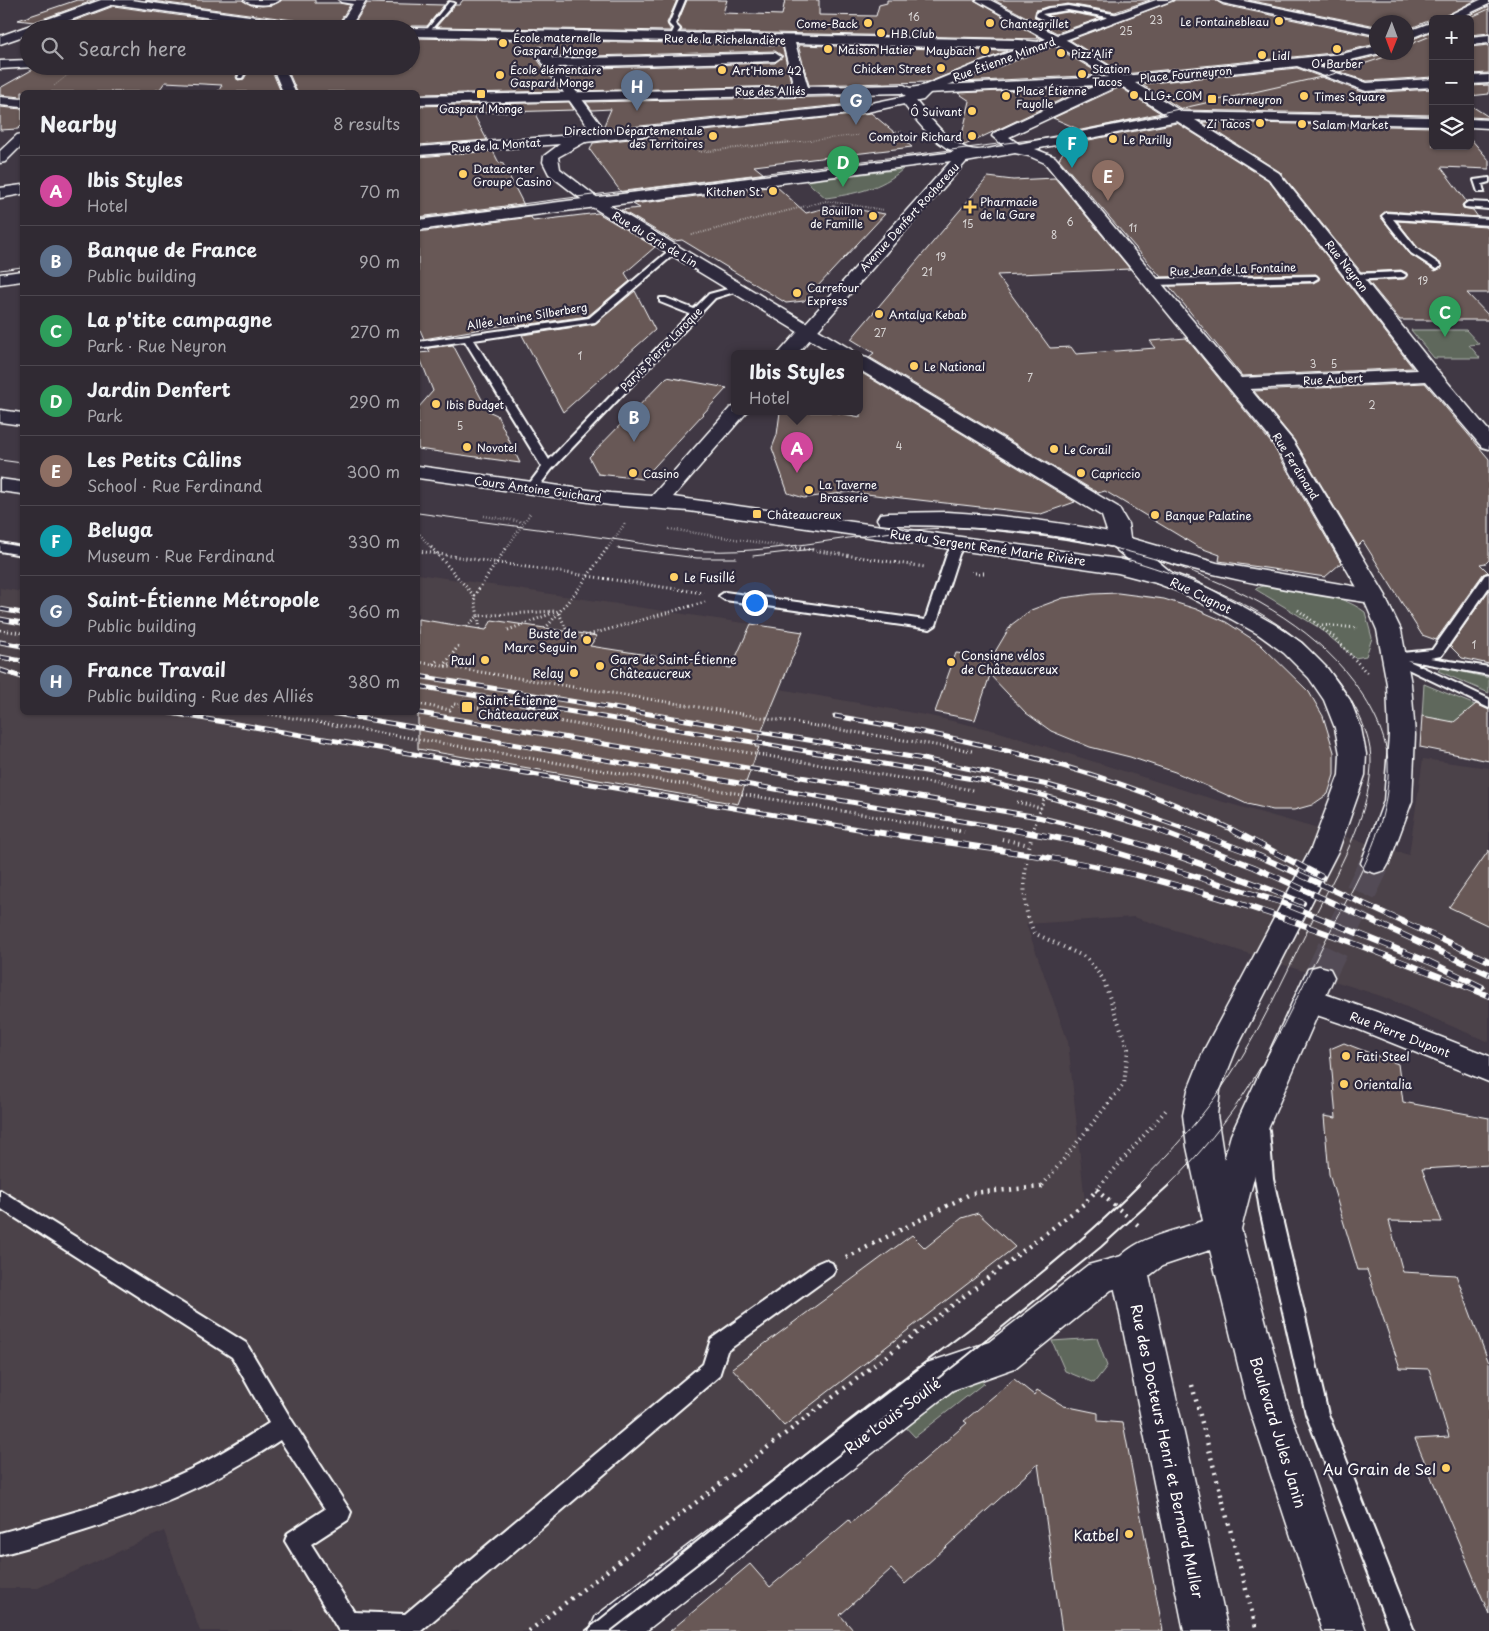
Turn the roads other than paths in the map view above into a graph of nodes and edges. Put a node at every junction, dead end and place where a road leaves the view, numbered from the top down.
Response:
1 (110, 0) edge
2 (250, 0) edge
3 (274, 0) edge
4 (345, 0) edge
5 (682, 0) edge
6 (982, 0) edge
7 (1167, 0) edge
8 (1223, 0) edge
9 (1488, 0) edge
10 (451, 3) dead end
11 (210, 15) junction
12 (1455, 15) edge
13 (1119, 18) junction
14 (57, 20) edge
15 (196, 20) edge
16 (235, 20) edge
17 (261, 20) edge
18 (348, 20) edge
19 (1055, 23) dead end
20 (1429, 27) edge
21 (0, 29) edge
22 (20, 30) edge
23 (1369, 31) edge
24 (420, 32) edge
25 (426, 32) junction
26 (1414, 33) edge
27 (20, 34) edge
28 (529, 34) junction
29 (673, 38) junction
30 (1414, 38) edge
31 (1489, 39) edge
32 (0, 40) edge
33 (788, 40) junction
34 (1057, 40) junction
35 (1428, 41) dead end
36 (1474, 41) edge
37 (1039, 46) junction
38 (1369, 52) edge
39 (792, 57) junction
40 (549, 63) junction
41 (1294, 63) junction
42 (20, 64) edge
43 (0, 65) edge
44 (282, 75) edge
45 (1489, 79) edge
46 (1123, 80) junction
47 (1474, 80) edge
48 (1429, 83) edge
49 (926, 89) junction
50 (288, 90) edge
51 (802, 91) junction
52 (573, 96) junction
53 (420, 100) edge
54 (908, 100) junction
55 (0, 101) edge
56 (20, 103) edge
57 (814, 112) junction
58 (1489, 114) edge
59 (1474, 115) edge
60 (1181, 116) junction
61 (1429, 116) edge
62 (1363, 119) junction
63 (1429, 121) edge
64 (1474, 123) edge
65 (1489, 124) edge
66 (586, 138) junction
67 (15, 144) edge
68 (1018, 150) junction
69 (420, 151) edge
70 (974, 154) junction
71 (0, 159) edge
72 (1489, 180) edge
73 (20, 190) edge
74 (1481, 190) dead end
75 (0, 193) edge
76 (594, 202) junction
77 (1468, 205) dead end
78 (1489, 206) edge
79 (1489, 222) edge
80 (420, 225) edge
81 (668, 246) junction
82 (1436, 266) dead end
83 (1402, 275) dead end
84 (20, 276) edge
85 (1356, 277) junction
86 (1313, 278) dead end
87 (0, 279) edge
88 (1153, 282) junction
89 (739, 289) junction
90 (663, 300) dead end
91 (696, 313) junction
92 (807, 330) junction
93 (468, 338) junction
94 (420, 345) edge
95 (790, 350) edge
96 (840, 350) edge
97 (863, 364) edge
98 (1431, 375) junction
99 (1236, 384) junction
100 (734, 415) edge
101 (0, 416) edge
102 (20, 419) edge
103 (1489, 443) edge
104 (548, 467) junction
105 (420, 472) edge
106 (0, 485) edge
107 (20, 488) edge
108 (532, 488) junction
109 (659, 501) junction
110 (810, 522) junction
111 (1120, 541) junction
112 (959, 543) junction
113 (0, 547) edge
114 (20, 551) edge
115 (1164, 578) junction
116 (1489, 578) edge
117 (726, 596) road end
118 (1374, 596) junction
119 (1392, 658) junction
120 (1489, 671) edge
121 (1489, 704) edge
122 (1375, 863) tunnel mouth
123 (1268, 960) joint
124 (1315, 989) joint
125 (1489, 1069) edge
126 (1259, 1112) junction
127 (0, 1198) edge
128 (1223, 1230) junction
129 (825, 1270) road end
130 (1129, 1270) junction
131 (283, 1426) junction
132 (0, 1544) edge
133 (611, 1631) edge
134 (1206, 1631) edge
135 (1344, 1631) edge
136 (1402, 1631) edge

1 - 11 street
1 - 14 street
2 - 3 street
2 - 17 street
4 - 18 street
5 - 29 lane
6 - 34 street
7 - 13 street, Rue Étienne Mimard
8 - 23 street
9 - 12 street
10 - 25 lane
11 - 15 street
11 - 16 street
13 - 19 lane
13 - 34 street, Rue Étienne Mimard
20 - 26 street
21 - 22 street
24 - 25 street, Rue de la Richelandière
25 - 28 street, Rue de la Richelandière
27 - 32 street
28 - 29 street, Rue de la Richelandière
28 - 40 street
29 - 33 street, Rue de la Richelandière
30 - 35 street
31 - 36 street
33 - 37 street, Rue de la Richelandière
33 - 39 street
34 - 37 street, Rue Étienne Mimard
34 - 46 street
37 - 49 street, Rue Étienne Mimard
38 - 41 street, Place Fourneyron
39 - 40 street
39 - 51 street
40 - 52 street
41 - 46 street, Place Fourneyron
41 - 48 street
42 - 43 street
44 - 50 street
45 - 47 street
46 - 49 street, Rue des Alliés
46 - 60 street, Place Fourneyron
46 - 68 street
49 - 51 street, Rue des Alliés
49 - 54 street, Rue de la Montat
49 - 57 street, Rue de la Montat
51 - 52 street, Rue des Alliés
52 - 53 street, Rue des Alliés
52 - 66 street
54 - 57 street, Rue de la Montat
54 - 70 street
55 - 56 street
57 - 66 street, Rue de la Montat
58 - 59 street
60 - 62 street
60 - 68 street, Avenue Denfert Rochereau
60 - 85 street, Rue Neyron
61 - 62 street
62 - 63 street
64 - 65 street
66 - 69 street, Rue de la Montat
66 - 76 street, Rue du Gris de Lin
67 - 71 street
68 - 70 street, Avenue Denfert Rochereau
68 - 88 street, Rue Ferdinand
70 - 76 street
70 - 92 street, Avenue Denfert Rochereau
72 - 74 lane
73 - 75 street
76 - 80 street
76 - 81 street, Rue du Gris de Lin
77 - 78 lane
79 - 82 lane
81 - 89 street, Rue du Gris de Lin
81 - 93 lane, Allée Janine Silberberg
83 - 85 lane
84 - 87 street
85 - 98 street, Rue Neyron
86 - 88 lane, Rue Jean de La Fontaine
88 - 99 street, Rue Ferdinand
89 - 91 lane, Parvis Pierre Laroque
89 - 92 street, Rue du Gris de Lin
90 - 91 lane
91 - 104 lane, Parvis Pierre Laroque
92 - 95 street, Avenue Denfert Rochereau
92 - 96 street
93 - 94 lane, Allée Janine Silberberg
93 - 104 lane
97 - 111 street
98 - 99 street, Rue Aubert
98 - 103 street, Rue Neyron
99 - 118 street, Rue Ferdinand
100 - 109 street
101 - 102 street
104 - 108 lane, Parvis Pierre Laroque
105 - 108 street, Cours Antoine Guichard
106 - 107 street
108 - 109 street, Cours Antoine Guichard
109 - 110 street, Rue du Sergent René Marie Rivière
110 - 111 street, Rue du Sergent René Marie Rivière
110 - 112 street, Rue du Sergent René Marie Rivière
111 - 115 street, Rue Cugnot
111 - 118 street, Rue du Sergent René Marie Rivière
112 - 115 street, Rue du Sergent René Marie Rivière
112 - 117 lane
113 - 114 lane
115 - 123 street, Rue Cugnot
116 - 119 lane
118 - 119 street, Rue Ferdinand
119 - 120 lane
119 - 121 lane
119 - 122 street, Rue Ferdinand
123 - 128 street, Boulevard Jules Janin
124 - 125 street, Rue Pierre Dupont
124 - 126 street, Boulevard Jules Janin
126 - 128 street, Boulevard Jules Janin
126 - 136 lane
127 - 131 lane
128 - 130 street, Rue Louis Soulié
128 - 135 street, Boulevard Jules Janin
129 - 131 lane
130 - 133 street, Rue Louis Soulié
130 - 134 street, Rue des Docteurs Henri et Bernard Muller
131 - 132 lane

